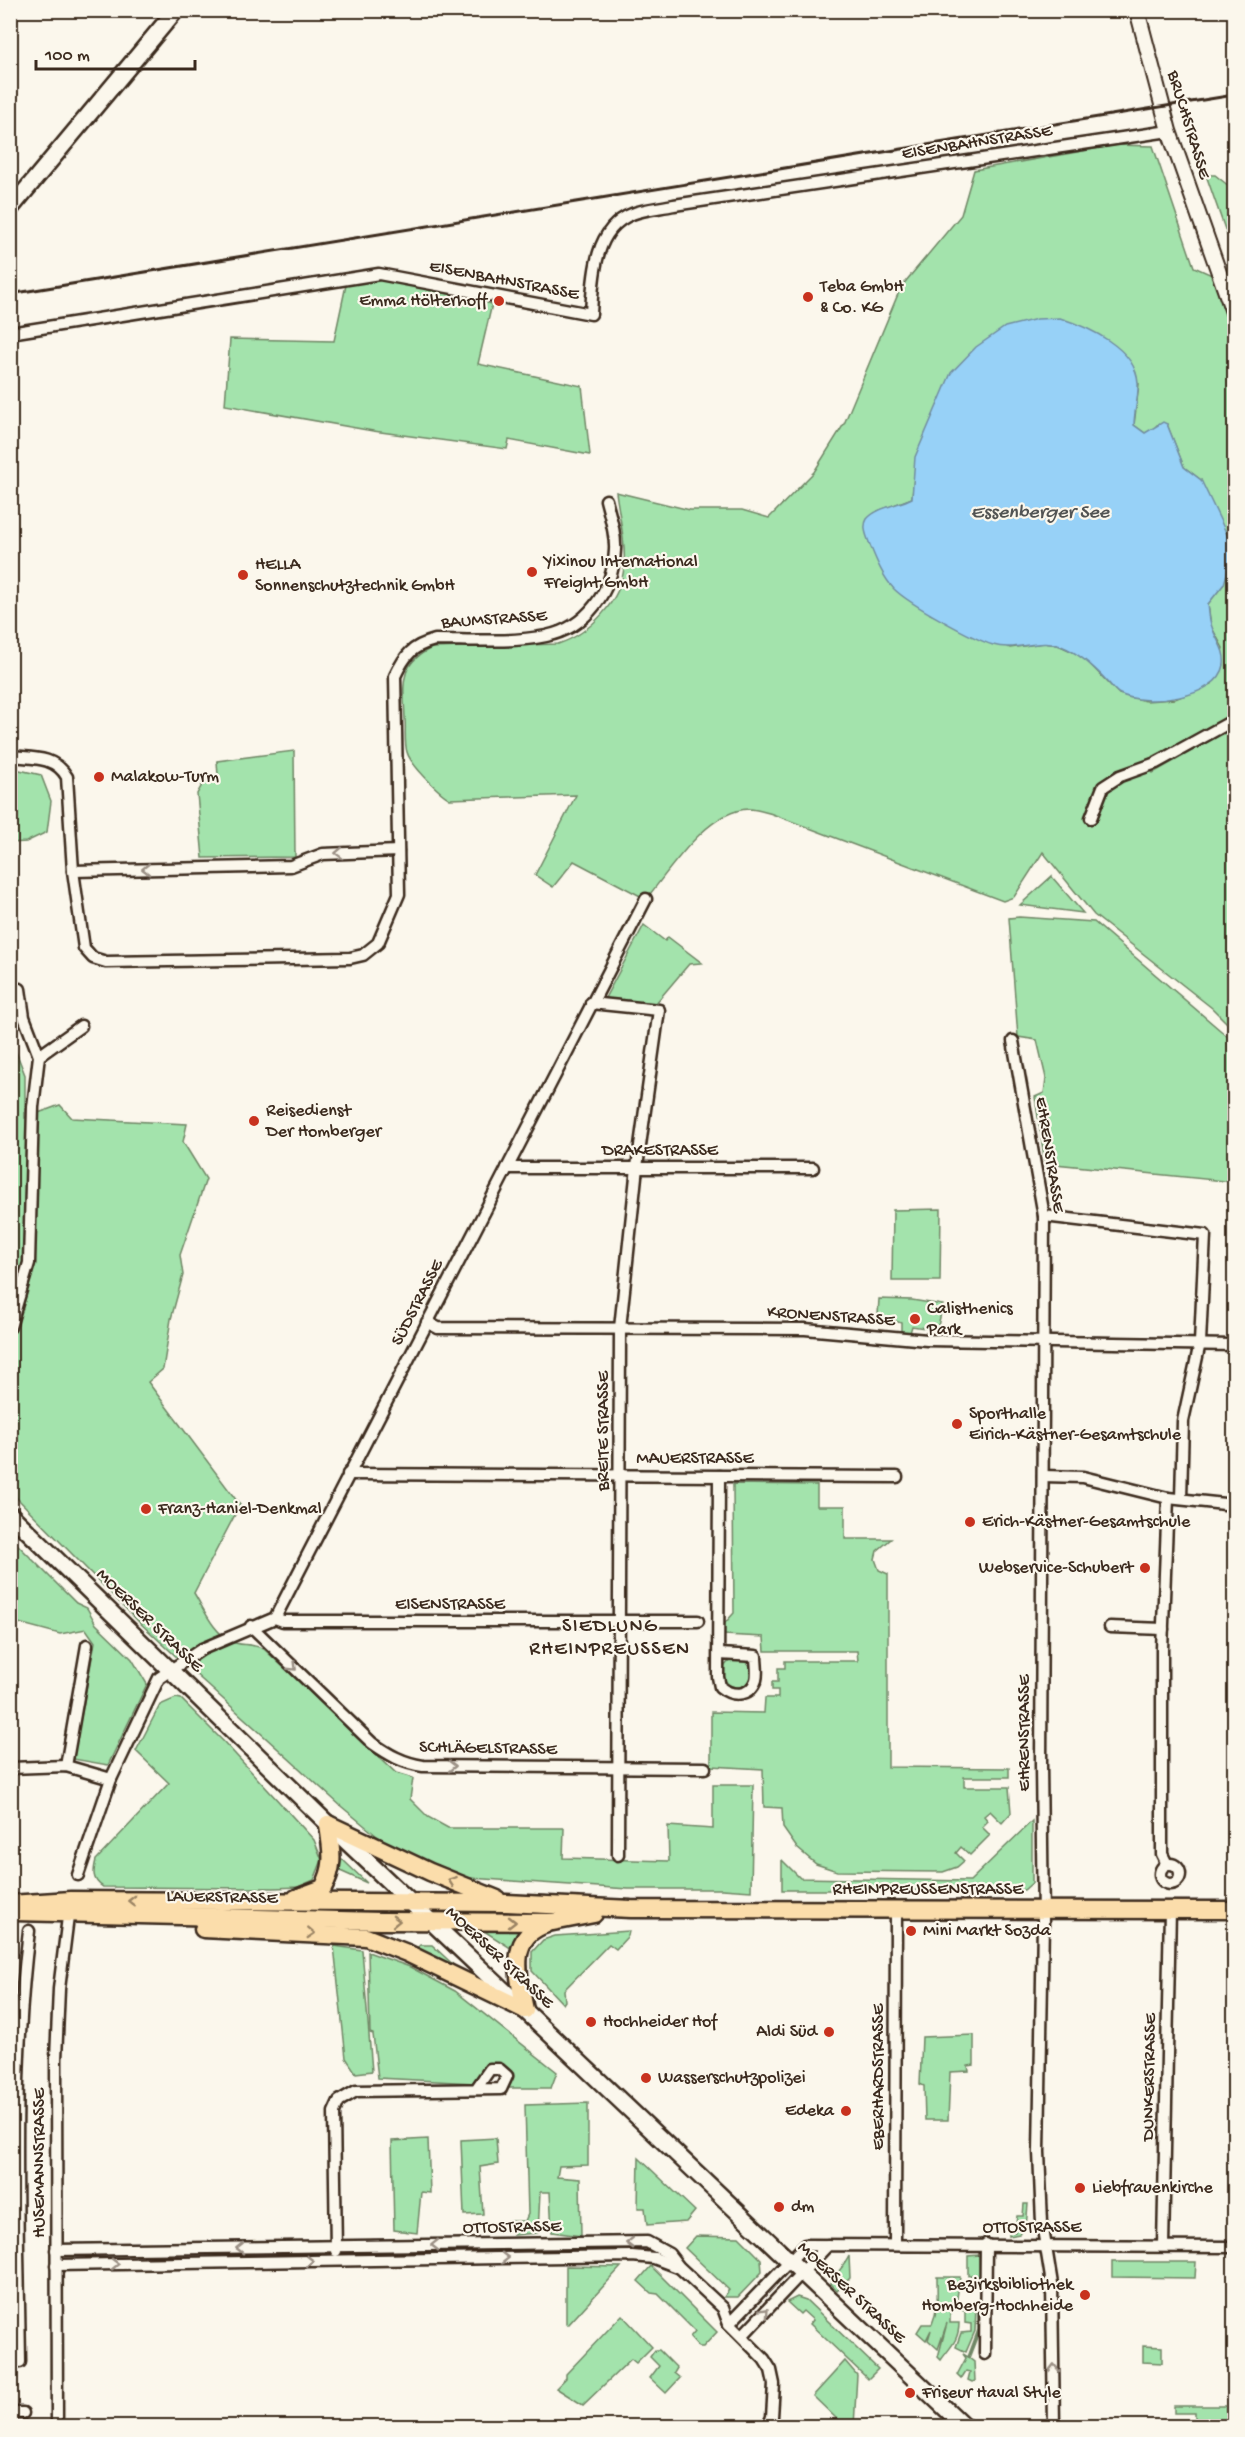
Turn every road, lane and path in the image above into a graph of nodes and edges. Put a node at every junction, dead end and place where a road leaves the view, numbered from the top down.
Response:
1 (176, 10) edge
2 (1137, 10) edge
3 (1169, 131) junction
4 (10, 209) edge
5 (1234, 315) edge
6 (10, 333) edge
7 (606, 500) dead end
8 (1234, 720) edge
9 (10, 756) edge
10 (1091, 818) dead end
11 (398, 851) junction
12 (73, 871) junction
13 (646, 899) dead end
14 (20, 989) dead end
15 (591, 1003) junction
16 (81, 1026) dead end
17 (1013, 1041) dead end
18 (39, 1056) junction
19 (637, 1167) junction
20 (813, 1167) dead end
21 (507, 1168) junction
22 (1044, 1216) junction
23 (427, 1322) junction
24 (10, 1327) edge
25 (620, 1328) junction
26 (1042, 1342) junction
27 (1200, 1343) junction
28 (1234, 1345) edge
29 (348, 1474) junction
30 (621, 1475) junction
31 (719, 1476) junction
32 (1043, 1476) junction
33 (897, 1477) dead end
34 (1168, 1497) junction
35 (1181, 1499) junction
36 (1234, 1505) edge
37 (10, 1514) edge
38 (275, 1618) junction
39 (698, 1621) dead end
40 (619, 1622) junction
41 (251, 1626) junction
42 (1110, 1627) dead end
43 (1163, 1629) junction
44 (87, 1645) dead end
45 (719, 1654) junction
46 (170, 1669) junction
47 (66, 1766) junction
48 (619, 1767) junction
49 (10, 1768) edge
50 (705, 1768) dead end
51 (111, 1779) junction
52 (328, 1824) junction
53 (618, 1855) dead end
54 (1167, 1864) dead end
55 (78, 1875) dead end
56 (411, 1902) junction
57 (274, 1903) junction
58 (506, 1903) junction
59 (10, 1904) edge
60 (69, 1907) junction
61 (622, 1909) junction
62 (1043, 1909) junction
63 (896, 1910) junction
64 (1170, 1910) junction
65 (1234, 1910) edge
66 (10, 1911) edge
67 (127, 1916) junction
68 (432, 1922) junction
69 (553, 1922) junction
70 (29, 1931) dead end
71 (525, 2010) junction
72 (476, 2089) dead end
73 (895, 2244) junction
74 (986, 2244) junction
75 (828, 2245) junction
76 (1046, 2245) junction
77 (335, 2246) junction
78 (1163, 2246) junction
79 (1234, 2247) edge
80 (14, 2250) edge
81 (56, 2250) junction
82 (336, 2260) junction
83 (789, 2260) junction
84 (56, 2265) junction
85 (679, 2267) junction
86 (802, 2272) junction
87 (729, 2324) junction
88 (742, 2336) junction
89 (984, 2354) dead end
90 (10, 2362) edge
91 (10, 2413) edge
92 (23, 2413) dead end
93 (57, 2427) edge
94 (768, 2427) edge
95 (964, 2427) edge
96 (1054, 2427) edge

1 - 4 main road
2 - 3 street, BRUCHSTRASSE
3 - 5 street, BRUCHSTRASSE
3 - 6 street, EISENBAHNSTRASSE
7 - 11 street, BAUMSTRASSE
8 - 10 street
9 - 12 street, BAUMSTRASSE
11 -> 12 street
11 - 12 street, BAUMSTRASSE
13 - 15 street, SÜDSTRASSE
14 - 18 street
15 - 19 street, BREITE STRASSE
15 - 21 street, SÜDSTRASSE
16 - 18 street
17 - 22 street, EHRENSTRASSE
18 - 24 street
19 - 20 street, DRAKESTRASSE
19 - 21 street, DRAKESTRASSE
19 - 25 street, BREITE STRASSE
21 - 23 street, SÜDSTRASSE
22 - 26 street, EHRENSTRASSE
22 - 27 street
23 - 25 street, KRONENSTRASSE
23 - 29 street, SÜDSTRASSE
25 - 26 street, KRONENSTRASSE
25 - 30 street, BREITE STRASSE
26 - 27 street, KRONENSTRASSE
26 - 32 street, EHRENSTRASSE
27 - 28 street, KRONENSTRASSE
27 - 35 street
29 - 30 street, MAUERSTRASSE
29 - 38 street, SÜDSTRASSE
30 - 31 street, MAUERSTRASSE
30 - 40 street, BREITE STRASSE
31 - 33 street, MAUERSTRASSE
31 - 45 street
32 - 34 street
32 - 62 street, EHRENSTRASSE
34 - 35 street
34 - 43 street
35 - 36 street
37 - 46 main road, MOERSER STRASSE
38 - 40 street, EISENSTRASSE
38 - 41 street
39 - 40 street, EISENSTRASSE
40 - 48 street, BREITE STRASSE
41 - 46 street
41 -> 48 street, SCHLÄGELSTRASSE
42 - 43 street
43 - 54 street
44 - 47 street
45 - 45 street
46 - 51 street
46 - 52 main road, MOERSER STRASSE
47 - 49 street
47 - 51 street
48 - 50 street, SCHLÄGELSTRASSE
48 - 53 street, BREITE STRASSE
51 - 55 street
52 - 56 main road, MOERSER STRASSE
52 - 57 main road
58 -> 52 main road
56 - 57 main road, LAUERSTRASSE
56 - 58 main road, RHEINPREUSSENSTRASSE
56 - 68 main road, MOERSER STRASSE
57 -> 60 main road, LAUERSTRASSE
58 - 61 main road, RHEINPREUSSENSTRASSE
59 - 60 main road, LAUERSTRASSE
60 - 66 main road, LAUERSTRASSE
60 - 67 main road, LAUERSTRASSE
60 - 81 street, HUSEMANNSTRASSE
61 - 63 main road, RHEINPREUSSENSTRASSE
61 - 69 main road, RHEINPREUSSENSTRASSE
62 - 63 main road, RHEINPREUSSENSTRASSE
62 - 64 main road, RHEINPREUSSENSTRASSE
62 - 76 street, EHRENSTRASSE
63 - 73 street, EBERHARDSTRASSE
64 - 65 main road, RHEINPREUSSENSTRASSE
64 - 78 street, DUNKERSTRASSE
67 -> 68 main road, LAUERSTRASSE
67 -> 71 main road
68 -> 69 main road, RHEINPREUSSENSTRASSE
68 - 71 main road, MOERSER STRASSE
69 - 71 main road
70 - 80 street
71 - 83 main road, MOERSER STRASSE
72 - 77 street
73 - 74 street, OTTOSTRASSE
73 - 75 street, OTTOSTRASSE
74 - 76 street, OTTOSTRASSE
74 - 89 street
75 - 83 street, OTTOSTRASSE
75 - 86 street
76 - 78 street, OTTOSTRASSE
96 -> 76 street, EHRENSTRASSE
77 -> 81 street, OTTOSTRASSE
77 - 82 street
85 -> 77 street, OTTOSTRASSE
78 - 79 street, OTTOSTRASSE
80 - 90 street
81 - 84 street, HUSEMANNSTRASSE
84 -> 82 street, OTTOSTRASSE
82 -> 85 street, OTTOSTRASSE
83 - 86 main road, MOERSER STRASSE
83 - 87 street, OTTOSTRASSE
84 - 93 street, HUSEMANNSTRASSE
85 - 87 street, OTTOSTRASSE
88 -> 86 street
86 - 95 main road, MOERSER STRASSE
87 - 88 street, OTTOSTRASSE
88 - 94 street, OTTOSTRASSE
91 - 92 street

